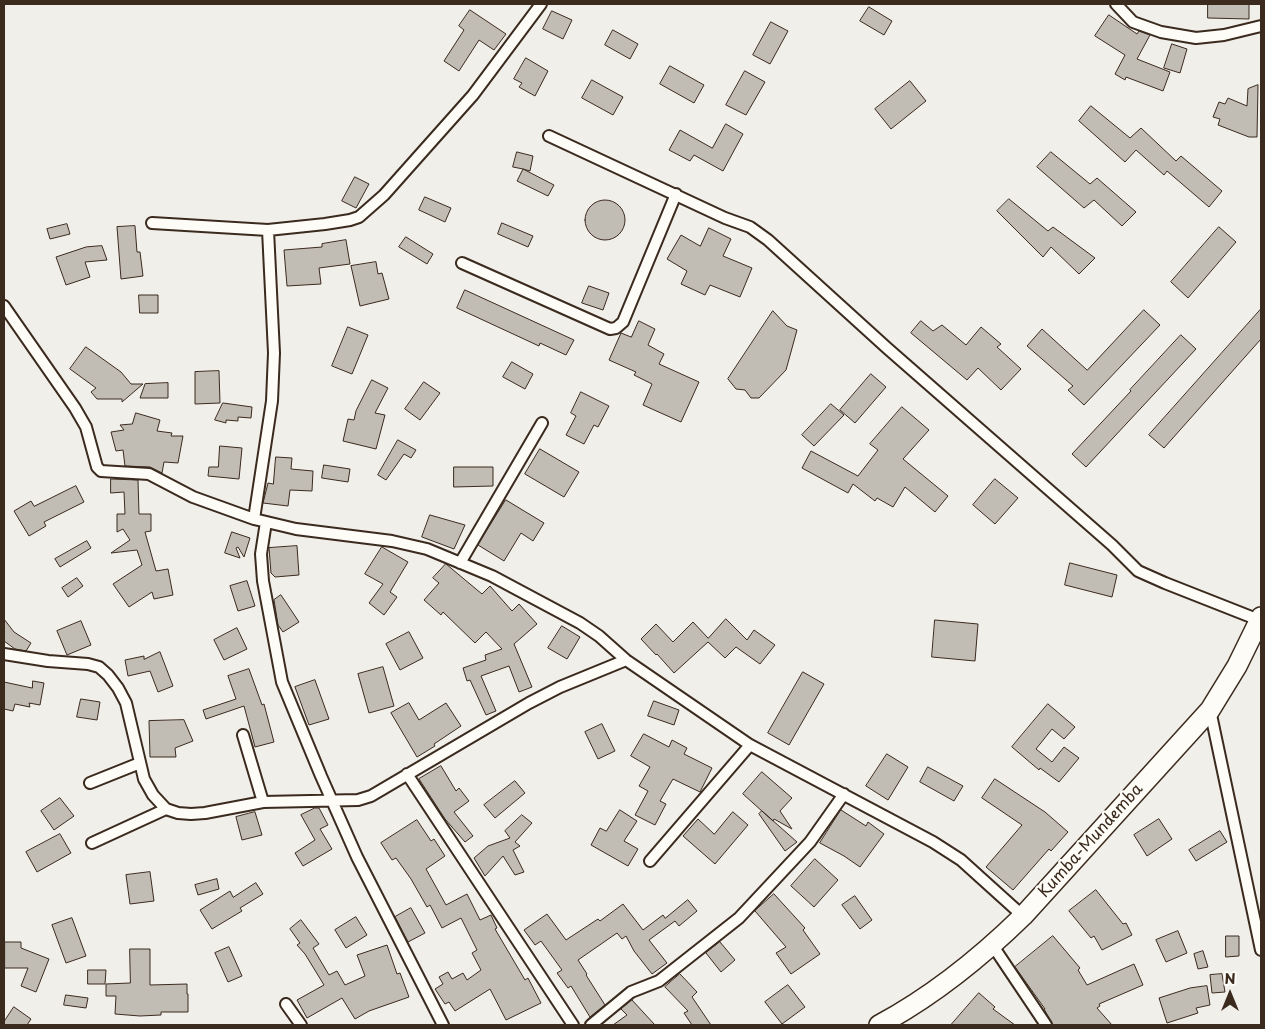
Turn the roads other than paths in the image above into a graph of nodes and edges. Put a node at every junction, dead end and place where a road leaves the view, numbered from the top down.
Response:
1 (541, 4) edge
2 (1116, 4) edge
3 (1261, 26) edge
4 (549, 136) dead end
5 (676, 194) junction
6 (152, 224) dead end
7 (268, 230) junction
8 (462, 263) dead end
9 (4, 306) edge
10 (542, 423) dead end
11 (254, 519) junction
12 (266, 522) junction
13 (460, 563) junction
14 (1260, 619) edge
15 (4, 654) edge
16 (626, 660) junction
17 (1210, 710) junction
18 (242, 735) dead end
19 (750, 744) junction
20 (140, 763) junction
21 (407, 774) junction
22 (90, 783) dead end
23 (844, 794) junction
24 (332, 801) junction
25 (263, 802) junction
26 (166, 809) junction
27 (92, 842) dead end
28 (650, 861) dead end
29 (1023, 916) junction
30 (993, 946) junction
31 (1261, 950) edge
32 (286, 1004) dead end
33 (301, 1025) edge
34 (443, 1025) edge
35 (573, 1025) edge
36 (591, 1025) edge
37 (878, 1025) edge
38 (1046, 1025) edge

1 - 7 street
2 - 3 street
4 - 5 street
5 - 8 street
5 - 14 street
6 - 7 street
7 - 11 street
9 - 11 street
10 - 13 street
11 - 12 street
12 - 13 street
12 - 24 street
13 - 16 street
14 - 17 highway, Kumba-Mundemba
15 - 20 street
16 - 19 street
16 - 21 street
17 - 29 highway, Kumba-Mundemba
17 - 31 street
18 - 25 street
19 - 23 street
19 - 28 street
20 - 22 street
20 - 26 street
21 - 24 street
21 - 35 street
23 - 29 street
23 - 36 street
24 - 25 street
24 - 34 street
25 - 26 street
26 - 27 street
29 - 30 highway, Kumba-Mundemba
30 - 37 highway, Kumba-Mundemba
30 - 38 street
32 - 33 street

